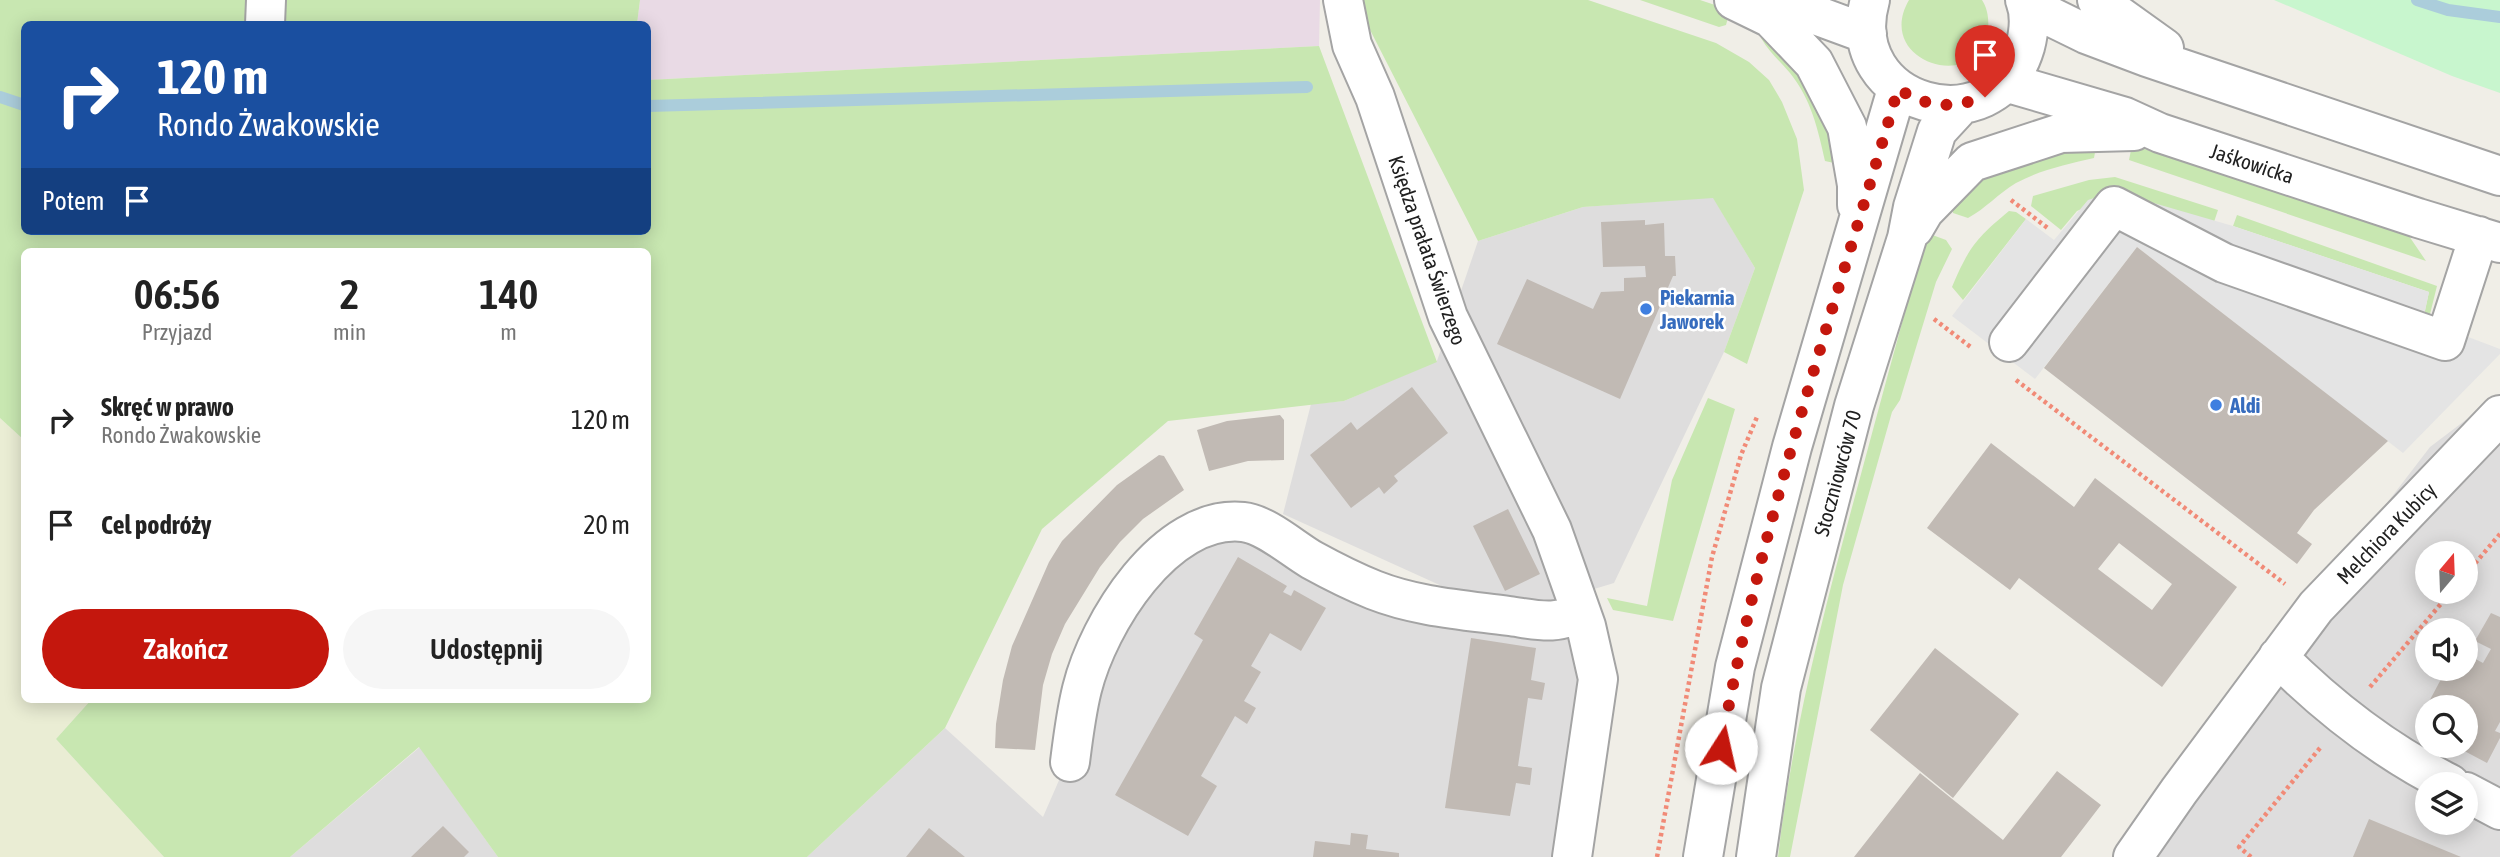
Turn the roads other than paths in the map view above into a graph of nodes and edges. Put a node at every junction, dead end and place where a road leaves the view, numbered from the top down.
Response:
1 (266, 0) edge
2 (1343, 0) edge
3 (1734, 0) edge
4 (1783, 0) edge
5 (2096, 0) edge
6 (2026, 3) edge
7 (1868, 17) edge
8 (265, 21) edge
9 (2204, 75) junction
10 (2005, 82) junction
11 (1898, 89) junction
12 (1961, 105) junction
13 (2161, 133) junction
14 (2500, 176) edge
15 (1858, 221) junction
16 (1907, 238) junction
17 (2489, 239) edge
18 (1999, 356) road end
19 (2500, 415) edge
20 (1580, 610) junction
21 (2278, 657) junction
22 (1070, 762) dead end
23 (2429, 772) edge
24 (2478, 798) edge
25 (2500, 810) edge
26 (1572, 857) edge
27 (1703, 857) edge
28 (1755, 857) edge
29 (2133, 857) edge

1 - 8 street
2 - 20 street, Księdza prałata Świerzego
3 - 15 street
4 - 7 street
5 - 9 street
6 - 9 street
6 - 10 street
7 - 11 street
9 - 14 street
10 - 12 street
10 - 13 street, Jaśkowicka
11 - 12 street
11 - 15 street
12 - 16 street, Stoczniowców 70
13 - 16 street
13 - 17 street, Jaśkowicka
15 - 27 street
16 - 28 street, Stoczniowców 70
17 - 18 street
19 - 21 street, Melchiora Kubicy
20 - 22 street
20 - 26 street, Księdza prałata Świerzego
21 - 23 street
21 - 29 street, Melchiora Kubicy
24 - 25 street

